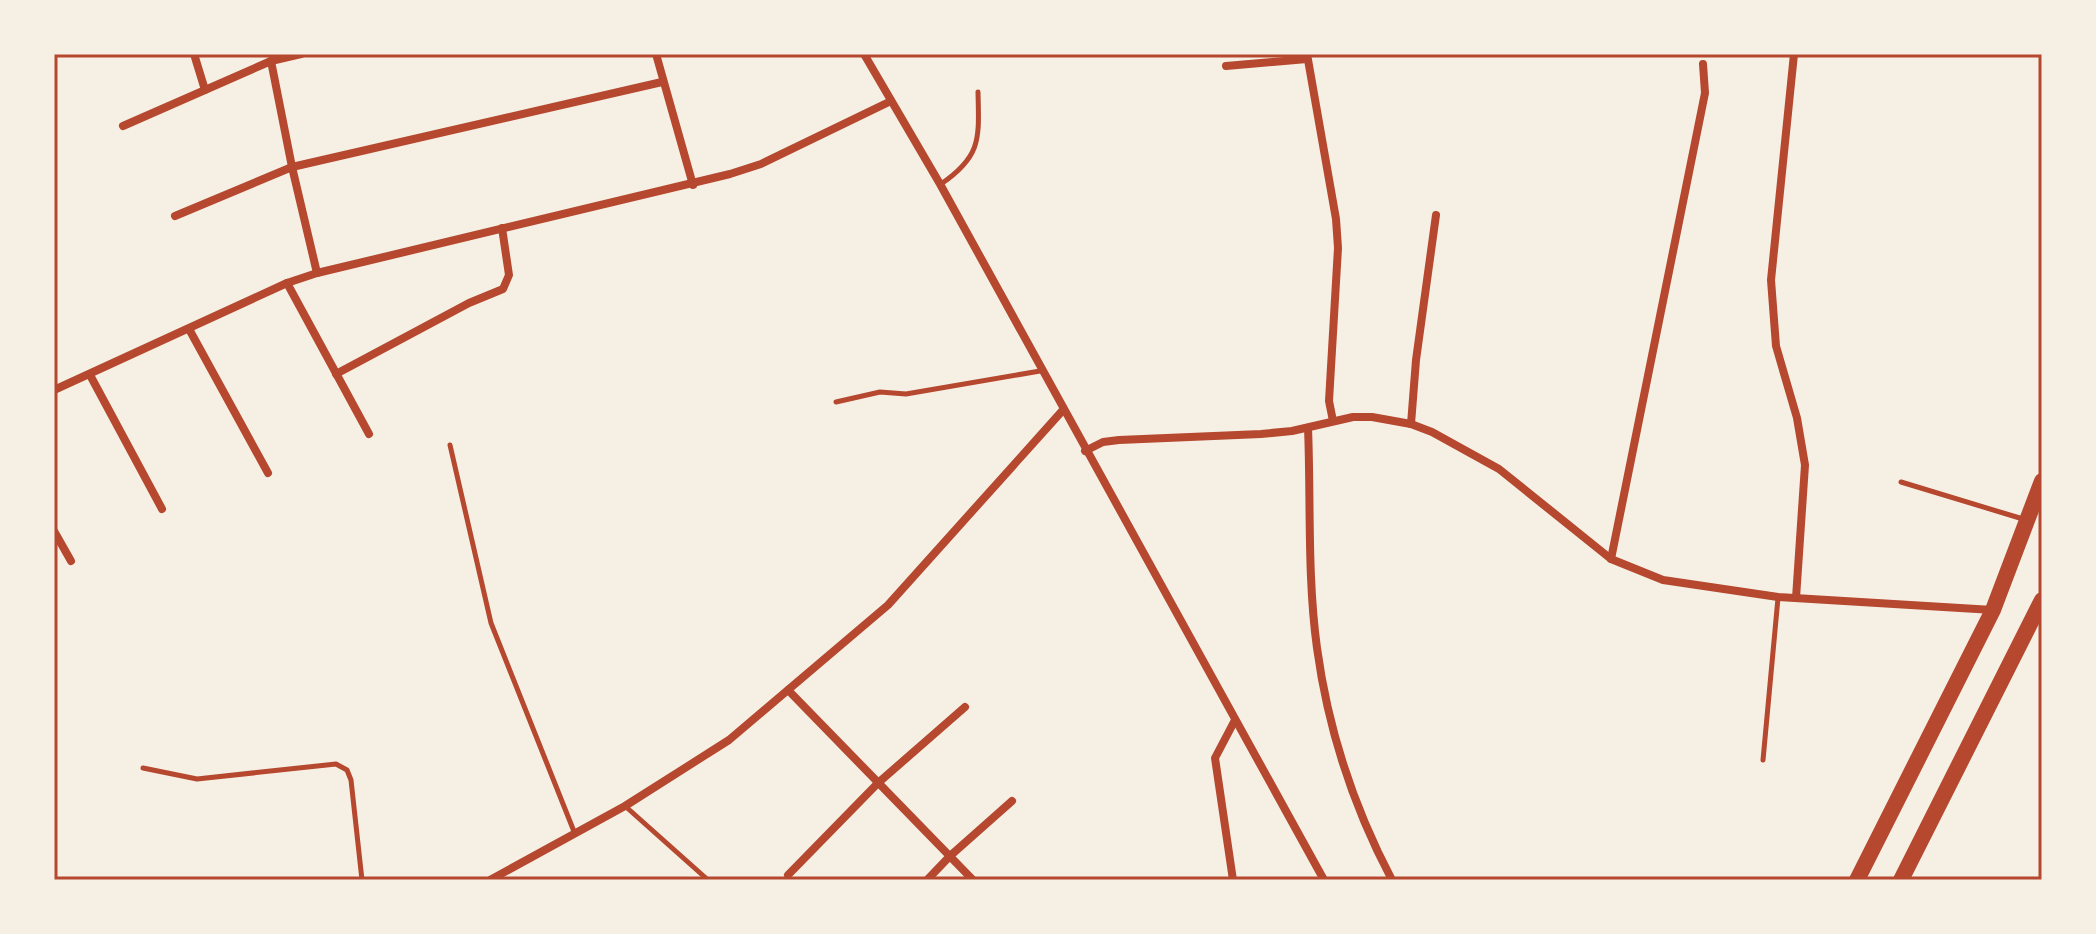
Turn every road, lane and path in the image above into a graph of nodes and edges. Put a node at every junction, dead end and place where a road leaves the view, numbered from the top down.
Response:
1 (194, 54) edge
2 (301, 54) edge
3 (656, 54) edge
4 (864, 54) edge
5 (1794, 54) edge
6 (1307, 56) edge
7 (271, 61) junction
8 (1703, 64) dead end
9 (1226, 66) dead end
10 (662, 82) junction
11 (205, 90) junction
12 (978, 92) dead end
13 (891, 101) junction
14 (123, 126) dead end
15 (292, 167) junction
16 (940, 184) junction
17 (693, 185) junction
18 (1436, 215) dead end
19 (175, 216) dead end
20 (502, 228) junction
21 (317, 273) junction
22 (287, 283) junction
23 (189, 329) junction
24 (1040, 371) junction
25 (336, 374) junction
26 (90, 375) junction
27 (54, 390) edge
28 (836, 402) dead end
29 (1063, 410) junction
30 (1333, 421) junction
31 (1411, 424) junction
32 (1308, 428) junction
33 (369, 434) dead end
34 (450, 445) dead end
35 (1085, 451) junction
36 (268, 473) dead end
37 (2042, 481) edge
38 (1901, 482) dead end
39 (162, 509) dead end
40 (2028, 521) junction
41 (54, 531) edge
42 (1611, 559) junction
43 (71, 561) dead end
44 (1778, 597) junction
45 (1796, 598) junction
46 (2042, 600) edge
47 (1993, 610) junction
48 (788, 690) junction
49 (965, 707) dead end
50 (1235, 720) junction
51 (1763, 760) dead end
52 (143, 768) dead end
53 (878, 783) junction
54 (1012, 801) dead end
55 (625, 806) junction
56 (575, 834) junction
57 (950, 856) junction
58 (788, 875) dead end
59 (362, 880) edge
60 (490, 880) edge
61 (708, 880) edge
62 (927, 880) edge
63 (973, 880) edge
64 (1233, 880) edge
65 (1324, 880) edge
66 (1392, 880) edge
67 (1857, 880) edge
68 (1901, 880) edge

1 - 11 street
2 - 7 street
3 - 10 street
4 - 13 street
5 - 45 street
6 - 9 street
6 - 30 street
7 - 11 street
7 - 15 street
8 - 42 street
10 - 15 street
10 - 17 street
11 - 14 street
12 - 16 lane
13 - 16 street
13 - 17 street
15 - 19 street
15 - 21 street
16 - 24 street
17 - 20 street
18 - 31 street
20 - 21 street
20 - 25 street
21 - 22 street
22 - 23 street
22 - 25 street
23 - 26 street
23 - 36 street
24 - 28 lane
24 - 29 street
25 - 33 street
26 - 27 street
26 - 39 street
29 - 35 street
29 - 48 street
30 - 31 street
30 - 32 street
31 - 42 street
32 - 35 street
32 - 66 street
34 - 56 lane
35 - 50 street
37 - 40 main road
38 - 40 lane
40 - 47 main road
41 - 43 street
42 - 44 street
44 - 45 street
44 - 51 lane
45 - 47 street
46 - 68 main road
47 - 67 main road
48 - 53 street
48 - 55 street
49 - 53 street
50 - 64 street
50 - 65 street
52 - 59 lane
53 - 57 street
53 - 58 street
54 - 57 street
55 - 56 street
55 - 61 lane
56 - 60 street
57 - 62 street
57 - 63 street

